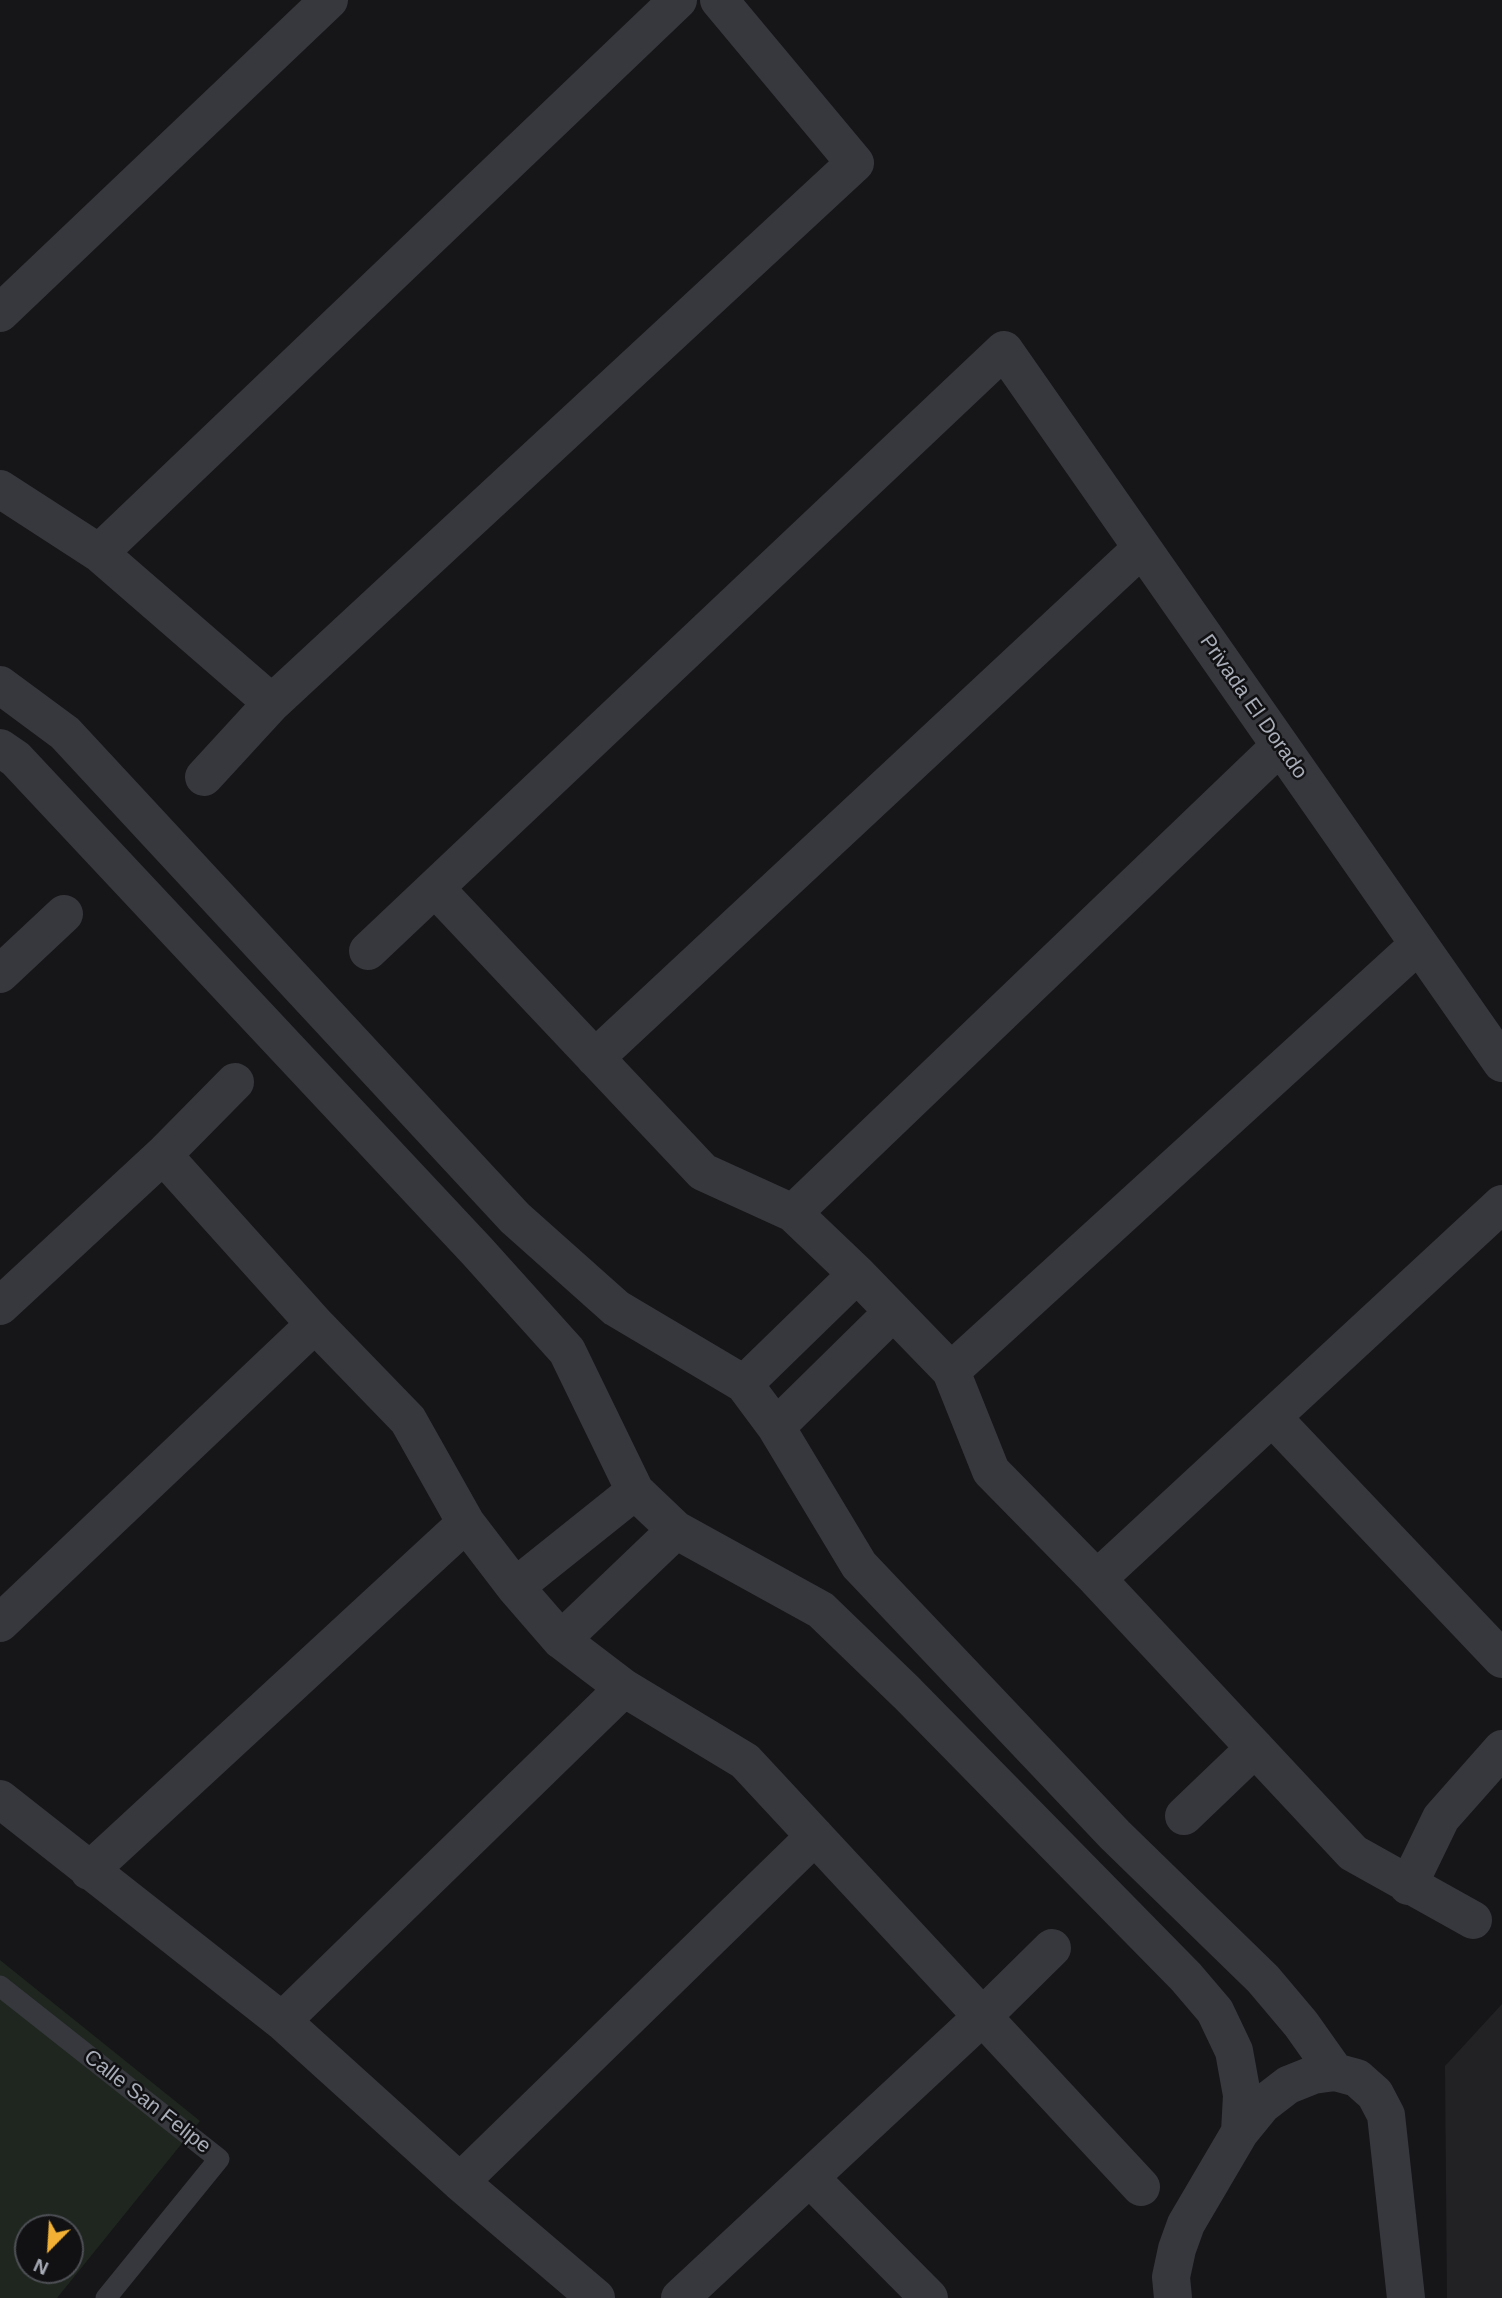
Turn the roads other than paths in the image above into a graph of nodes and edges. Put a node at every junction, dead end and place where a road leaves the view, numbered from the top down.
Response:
1 (329, 0) edge
2 (678, 0) edge
3 (719, 0) edge
4 (0, 313) edge
5 (0, 489) edge
6 (1142, 548) junction
7 (99, 553) junction
8 (0, 685) edge
9 (272, 703) junction
10 (1280, 746) junction
11 (0, 748) edge
12 (204, 777) dead end
13 (435, 888) junction
14 (64, 914) dead end
15 (1419, 944) junction
16 (368, 951) dead end
17 (0, 974) edge
18 (596, 1058) junction
19 (1502, 1063) edge
20 (235, 1082) dead end
21 (163, 1155) junction
22 (1502, 1204) edge
23 (793, 1213) junction
24 (515, 1218) junction
25 (478, 1251) junction
26 (857, 1274) junction
27 (0, 1306) edge
28 (893, 1312) junction
29 (315, 1324) junction
30 (951, 1371) junction
31 (744, 1384) junction
32 (1272, 1417) junction
33 (776, 1427) junction
34 (635, 1491) junction
35 (466, 1523) junction
36 (676, 1530) junction
37 (1097, 1579) junction
38 (515, 1587) junction
39 (0, 1623) edge
40 (561, 1640) junction
41 (947, 1657) junction
42 (1502, 1660) edge
43 (624, 1688) junction
44 (907, 1693) junction
45 (1255, 1748) junction
46 (1502, 1749) edge
47 (0, 1799) edge
48 (1184, 1816) dead end
49 (1115, 1835) junction
50 (815, 1836) junction
51 (1076, 1867) junction
52 (89, 1871) junction
53 (1408, 1885) junction
54 (1473, 1920) dead end
55 (1052, 1948) dead end
56 (0, 1986) edge
57 (983, 2016) junction
58 (282, 2021) junction
59 (1335, 2072) junction
60 (1240, 2132) junction
61 (810, 2178) junction
62 (460, 2182) junction
63 (1141, 2187) dead end
64 (106, 2298) edge
65 (596, 2298) edge
66 (681, 2298) edge
67 (929, 2298) edge
68 (1173, 2298) edge
69 (1406, 2298) edge

1 - 4 street
2 - 7 street
3 - 9 street
5 - 7 street
6 - 10 street, Privada El Dorado
6 - 13 street, Privada El Dorado
6 - 18 street
7 - 9 street
8 - 24 street
9 - 12 street
10 - 15 street, Privada El Dorado
10 - 23 street
11 - 25 street
13 - 16 street
13 - 18 street
14 - 17 street
15 - 19 street, Privada El Dorado
15 - 30 street
18 - 23 street
20 - 21 street
21 - 27 street
21 - 29 street
22 - 32 street
23 - 26 street
24 - 25 street
24 - 31 street
25 - 34 street
26 - 28 street
26 - 31 street
28 - 30 street
28 - 33 street
29 - 35 street
29 - 39 street
30 - 37 street
31 - 33 street
32 - 37 street
32 - 42 street
33 - 41 street
34 - 36 street
34 - 38 street
35 - 38 street
35 - 52 street
36 - 40 street
36 - 44 street
37 - 45 street
38 - 40 street
40 - 43 street
41 - 44 street
41 - 49 street
43 - 50 street
43 - 58 street
44 - 51 street
45 - 48 street
45 - 53 street
46 - 53 street
47 - 52 street
49 - 51 street
49 - 59 street
50 - 57 street
50 - 62 street
51 - 60 street
52 - 58 street
53 - 54 street
55 - 57 street
56 - 64 lane, Calle San Felipe
57 - 61 street
57 - 63 street
58 - 62 street
59 - 60 street
59 - 69 street
60 - 68 street
61 - 66 street
61 - 67 street
62 - 65 street

